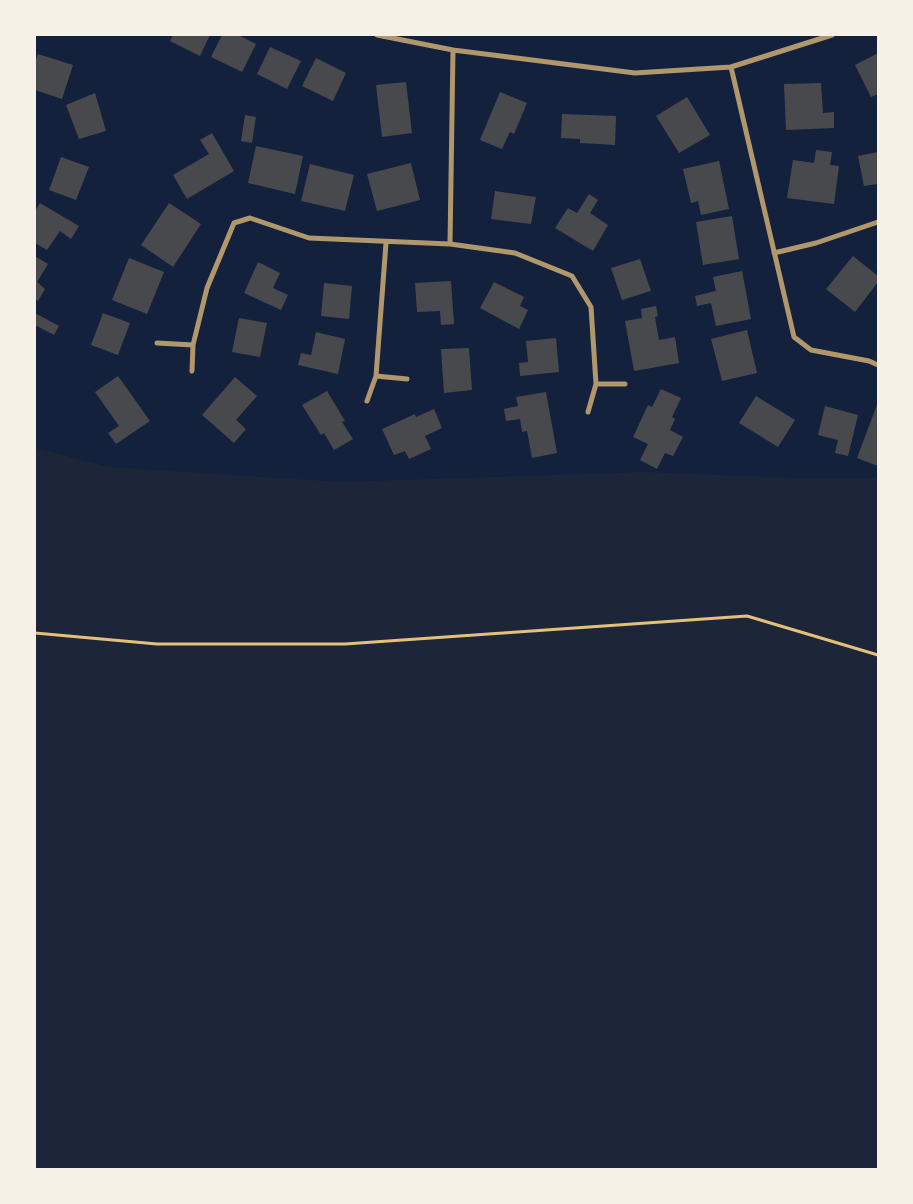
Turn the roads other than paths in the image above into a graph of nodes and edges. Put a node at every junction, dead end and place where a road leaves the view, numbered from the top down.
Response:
1 (377, 35) edge
2 (832, 35) edge
3 (453, 50) junction
4 (731, 67) junction
5 (878, 222) edge
6 (386, 243) junction
7 (450, 244) junction
8 (774, 253) junction
9 (157, 343) dead end
10 (193, 345) junction
11 (878, 365) edge
12 (192, 371) dead end
13 (376, 376) junction
14 (407, 379) dead end
15 (596, 384) junction
16 (625, 384) dead end
17 (367, 401) dead end
18 (588, 412) dead end

1 - 3 street
2 - 4 street
3 - 4 street
3 - 7 street
4 - 8 street
5 - 8 street
6 - 7 street
6 - 10 street
6 - 13 street
7 - 15 street
8 - 11 street
9 - 10 street
10 - 12 street
13 - 14 street
13 - 17 street
15 - 16 street
15 - 18 street

